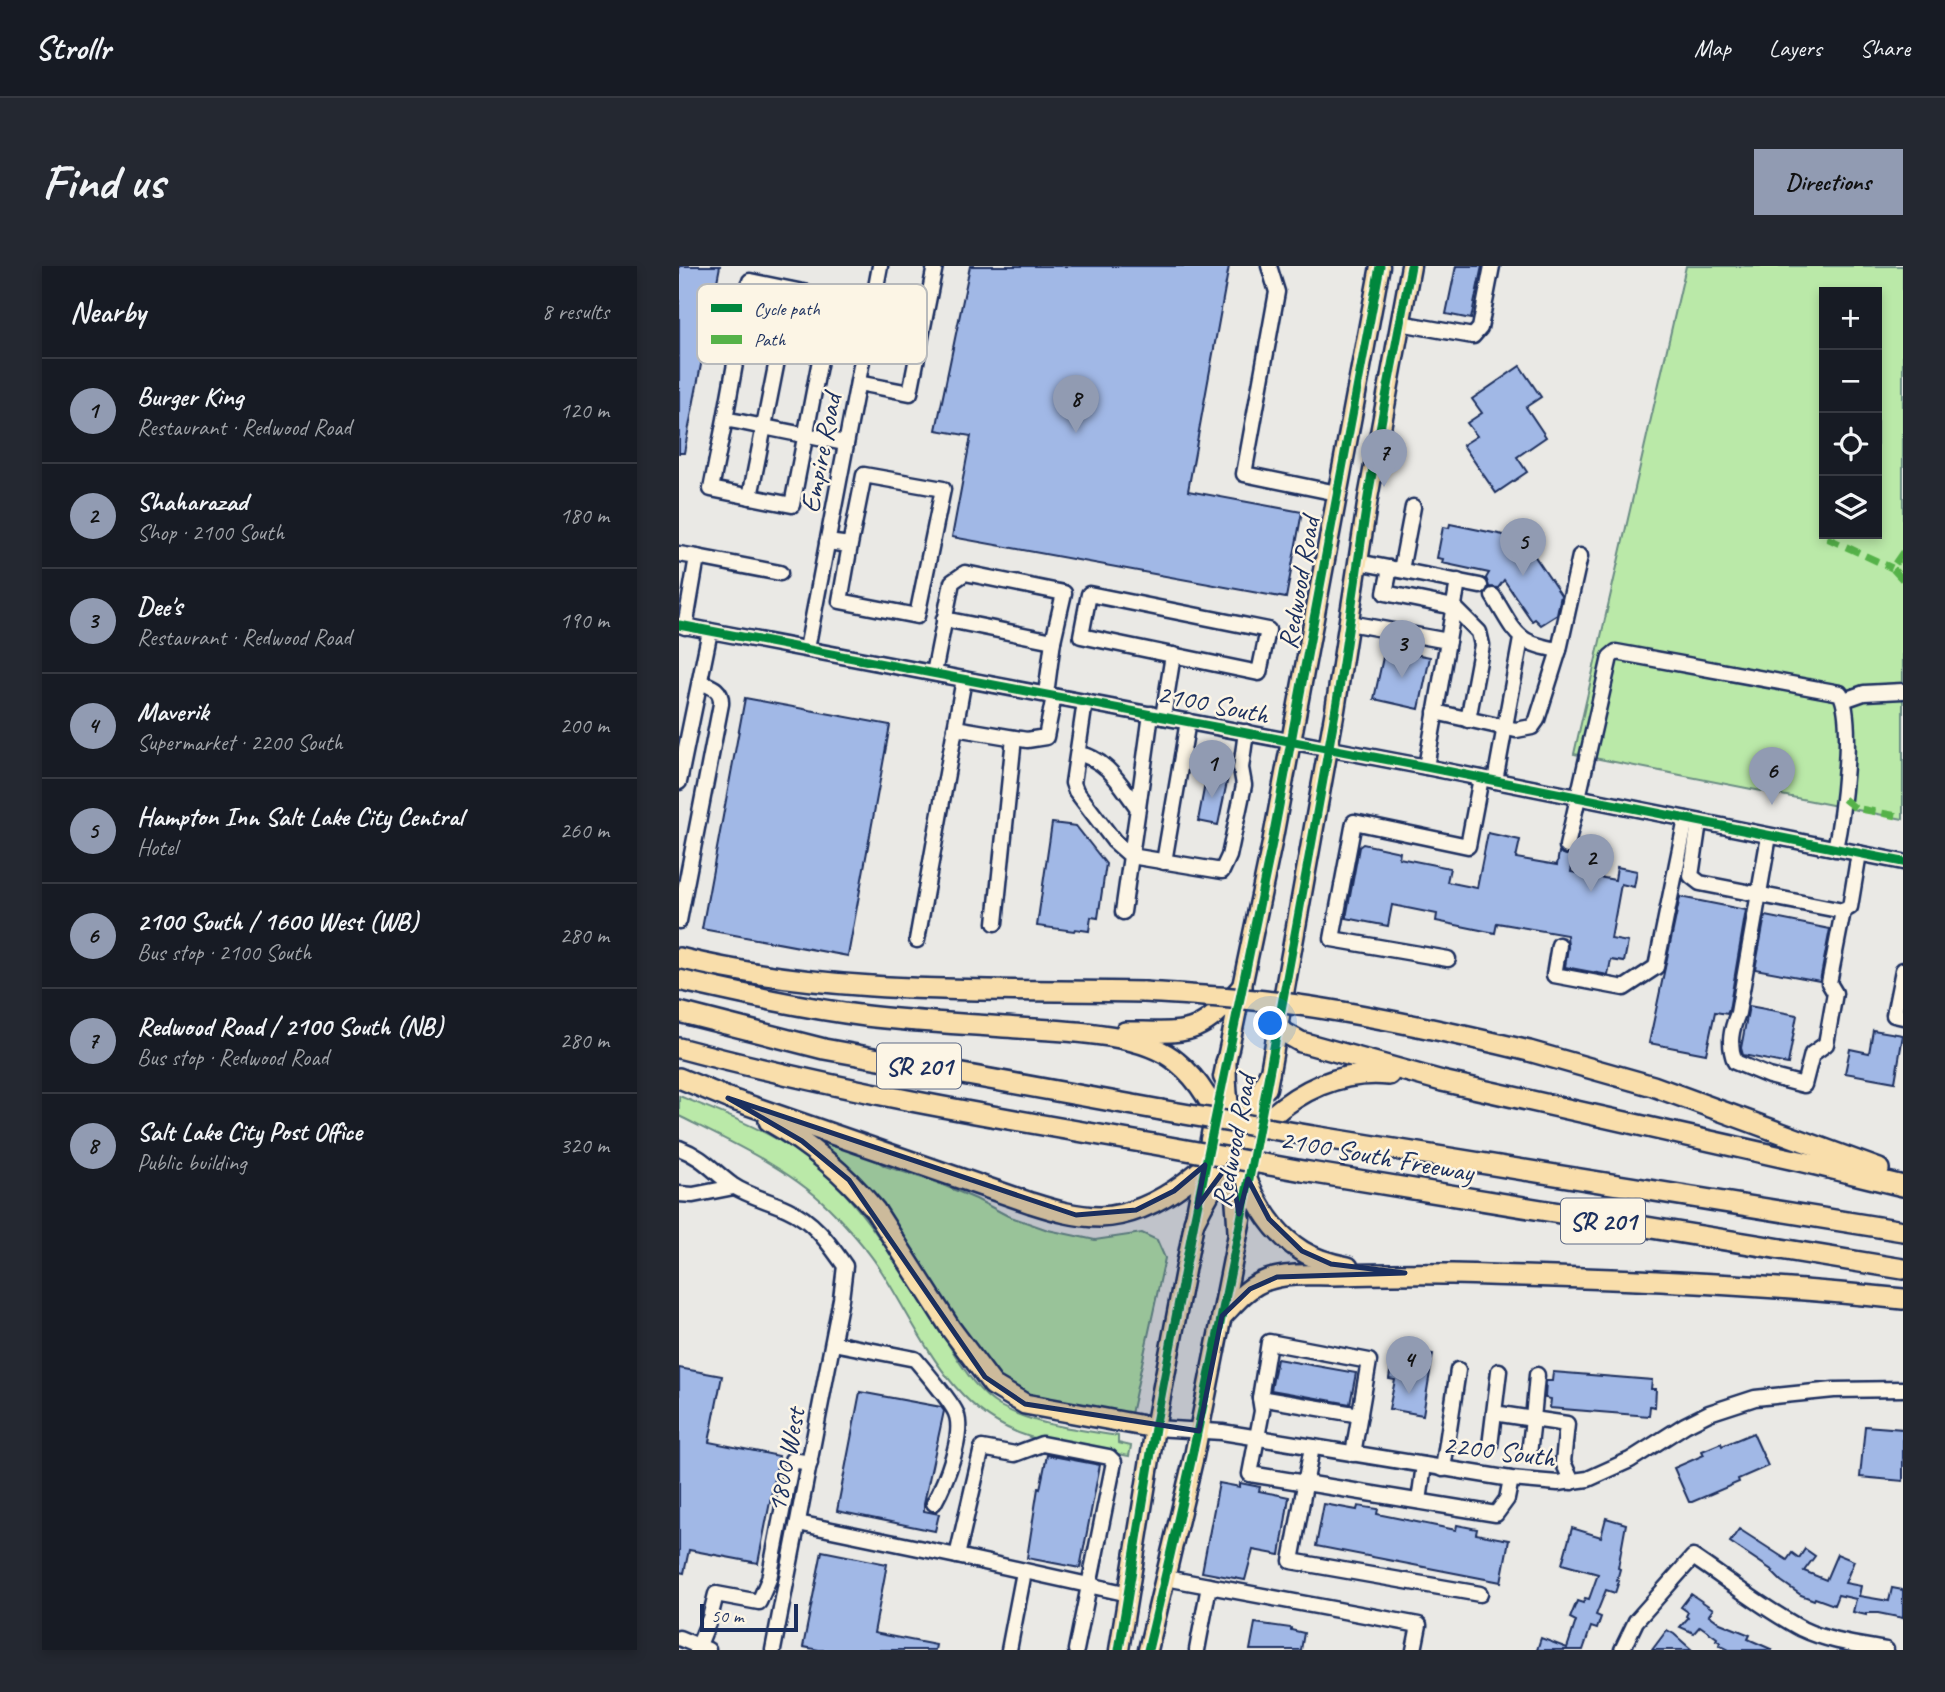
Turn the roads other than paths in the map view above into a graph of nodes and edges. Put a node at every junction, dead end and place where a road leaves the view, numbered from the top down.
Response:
1 (880, 266) edge
2 (935, 266) edge
3 (1269, 266) edge
4 (1380, 266) edge
5 (1411, 266) edge
6 (1492, 266) edge
7 (877, 284) edge
8 (927, 307) edge
9 (1400, 323) junction
10 (735, 364) edge
11 (776, 364) edge
12 (819, 364) edge
13 (862, 364) edge
14 (916, 364) edge
15 (858, 383) junction
16 (725, 419) junction
17 (764, 427) junction
18 (805, 435) junction
19 (846, 443) junction
20 (1338, 493) junction
21 (750, 497) junction
22 (1413, 507) dead end
23 (827, 542) junction
24 (851, 545) junction
25 (679, 554) edge
26 (1580, 556) dead end
27 (697, 557) junction
28 (1358, 562) junction
29 (1395, 569) junction
30 (780, 573) dead end
31 (1458, 581) junction
32 (1480, 586) dead end
33 (1493, 596) dead end
34 (1454, 607) junction
35 (944, 619) junction
36 (1349, 623) junction
37 (682, 626) edge
38 (710, 631) junction
39 (1521, 639) junction
40 (1053, 641) junction
41 (1448, 641) junction
42 (807, 649) junction
43 (1559, 650) junction
44 (1173, 655) junction
45 (934, 673) junction
46 (964, 679) junction
47 (700, 682) junction
48 (1903, 691) edge
49 (1050, 695) junction
50 (1844, 700) junction
51 (1085, 702) junction
52 (1435, 712) junction
53 (1157, 715) junction
54 (1468, 720) junction
55 (1188, 721) junction
56 (1503, 727) junction
57 (955, 728) junction
58 (1247, 733) junction
59 (1014, 738) junction
60 (1291, 741) junction
61 (1328, 748) junction
62 (1078, 754) junction
63 (1426, 767) junction
64 (1488, 779) junction
65 (679, 782) edge
66 (1577, 797) junction
67 (1138, 808) junction
68 (1693, 821) junction
69 (1769, 836) junction
70 (1567, 846) dead end
71 (1835, 849) junction
72 (1859, 853) junction
73 (1131, 856) junction
74 (1164, 862) junction
75 (1903, 862) edge
76 (1759, 895) junction
77 (1843, 911) junction
78 (1123, 912) dead end
79 (679, 921) edge
80 (995, 923) dead end
81 (917, 940) dead end
82 (1559, 945) dead end
83 (679, 958) edge
84 (1448, 959) dead end
85 (1903, 970) edge
86 (679, 980) edge
87 (1242, 987) junction
88 (679, 1012) edge
89 (1903, 1017) edge
90 (1278, 1029) junction
91 (1075, 1032) junction
92 (679, 1048) edge
93 (1226, 1062) junction
94 (1269, 1074) junction
95 (679, 1078) edge
96 (1442, 1081) junction
97 (727, 1098) junction
98 (1215, 1111) junction
99 (1259, 1126) junction
100 (679, 1148) edge
101 (1232, 1148) junction
102 (1205, 1165) junction
103 (1903, 1178) edge
104 (1248, 1179) junction
105 (1903, 1186) edge
106 (734, 1187) junction
107 (679, 1194) edge
108 (1194, 1223) junction
109 (1238, 1231) junction
110 (1903, 1231) edge
111 (1903, 1269) edge
112 (1405, 1273) junction
113 (1903, 1299) edge
114 (1222, 1316) junction
115 (833, 1343) junction
116 (1458, 1370) dead end
117 (1499, 1371) dead end
118 (1537, 1375) dead end
119 (1903, 1389) edge
120 (1260, 1398) junction
121 (1494, 1413) junction
122 (1360, 1415) junction
123 (1533, 1419) junction
124 (1155, 1428) junction
125 (1199, 1431) junction
126 (1256, 1438) junction
127 (1490, 1446) dead end
128 (1312, 1447) junction
129 (1353, 1454) junction
130 (1529, 1454) dead end
131 (810, 1463) junction
132 (1424, 1465) junction
133 (1443, 1468) junction
134 (1511, 1479) junction
135 (1572, 1482) junction
136 (1307, 1483) junction
137 (1419, 1501) junction
138 (934, 1503) dead end
139 (797, 1523) junction
140 (957, 1556) junction
141 (1024, 1572) junction
142 (1165, 1578) junction
143 (1209, 1586) junction
144 (1089, 1587) junction
145 (1129, 1594) junction
146 (1479, 1594) dead end
147 (680, 1641) edge
148 (701, 1648) edge
149 (773, 1650) edge
150 (1009, 1650) edge
151 (1076, 1650) edge
152 (1119, 1650) edge
153 (1148, 1650) edge
154 (1197, 1650) edge
155 (1414, 1650) edge
156 (1622, 1650) edge
157 (1886, 1650) edge

1 - 7 street, Empire Road
2 - 8 street
3 - 20 street
4 - 20 main road, Redwood Road
5 - 9 main road, Redwood Road
6 - 9 street
9 - 28 main road, Redwood Road
10 - 16 street
11 - 17 street
12 - 18 street
13 - 15 street, Empire Road
14 - 15 street
15 - 19 street, Empire Road
16 - 17 street
16 - 21 street
17 - 18 street
17 - 21 street
18 - 19 street
18 - 21 street
19 - 23 street, Empire Road
20 - 60 main road, Redwood Road
22 - 29 street
23 - 24 street
23 - 42 street, Empire Road
24 - 24 street
25 - 27 street
26 - 43 street
27 - 30 street
27 - 37 street
28 - 29 street
28 - 36 main road, Redwood Road
29 - 31 street
29 - 34 street
31 - 32 street
31 - 34 street
33 - 39 street
34 - 41 street
34 - 54 street
35 - 40 street
35 - 40 street
35 - 45 street
36 - 41 street
36 - 61 main road, Redwood Road
37 - 38 street, 2100 South
38 - 42 street, 2100 South
38 - 47 street
39 - 43 street
39 - 56 street
40 - 49 street
41 - 52 street
42 - 45 street, 2100 South
43 - 56 street
44 - 44 street
44 - 53 street
45 - 46 street, 2100 South
46 - 49 street, 2100 South
46 - 57 street
47 - 65 street
47 - 79 street
48 - 50 street
49 - 51 street, 2100 South
49 - 59 street
50 - 66 street
50 - 71 street
51 - 53 street, 2100 South
51 - 62 street
52 - 54 street
52 - 63 street
53 - 55 street, 2100 South
53 - 67 street
54 - 56 street
55 - 58 street, 2100 South
55 - 74 street
56 - 64 street
57 - 59 street
57 - 81 street
58 - 60 street, 2100 South
58 - 74 street
59 - 80 street
60 - 61 street, 2100 South
60 - 87 main road, Redwood Road
61 - 63 street, 2100 South
61 - 90 main road, Redwood Road
62 - 67 street
62 - 73 street
63 - 64 street, 2100 South
64 - 66 street, 2100 South
64 - 84 street
66 - 68 street, 2100 South
66 - 70 street
67 - 73 street
68 - 69 street, 2100 South
68 - 76 street
68 - 82 street
69 - 71 street, 2100 South
69 - 76 street
71 - 72 street, 2100 South
72 - 75 street, 2100 South
72 - 77 street
73 - 74 street
73 - 78 street
76 - 77 street
76 - 77 street
83 - 103 highway, bridge
85 - 89 street
86 - 91 highway
87 - 91 highway
87 - 93 main road, Redwood Road
88 - 110 highway, 2100 South Freeway / SR 201, bridge
90 - 94 main road, Redwood Road
90 - 96 highway
91 - 98 highway
92 - 111 highway, 2100 South Freeway / SR 201, bridge
93 - 98 main road, Redwood Road
93 - 101 highway
94 - 99 main road, Redwood Road
94 - 101 highway
95 - 97 highway
96 - 99 highway
96 - 105 highway
97 - 102 highway
97 - 124 highway
98 - 101 highway
98 - 102 main road, Redwood Road
99 - 101 highway
99 - 104 main road, Redwood Road
100 - 106 street
101 - 102 highway
101 - 104 highway
101 - 108 highway
101 - 109 highway
102 - 108 main road, Redwood Road
104 - 109 main road, Redwood Road
104 - 112 highway
106 - 107 street
106 - 115 street, 1800 West
108 - 124 main road, Redwood Road
109 - 114 main road, Redwood Road
112 - 113 highway
112 - 114 highway
114 - 125 main road, Redwood Road
115 - 131 street, 1800 West
115 - 138 street
116 - 133 street
117 - 121 street
118 - 123 street
119 - 135 street, 2200 South
120 - 122 street
120 - 122 street
120 - 126 street
121 - 123 street
121 - 127 street
122 - 129 street
123 - 130 street
123 - 135 street
124 - 125 street, 2200 South
124 - 145 main road, Redwood Road
125 - 126 street, 2200 South
125 - 142 main road, Redwood Road
126 - 128 street, 2200 South
126 - 136 street
128 - 129 street, 2200 South
128 - 136 street
129 - 132 street, 2200 South
131 - 139 street, 1800 West
131 - 148 street
132 - 133 street, 2200 South
132 - 137 street
133 - 134 street, 2200 South
134 - 135 street, 2200 South
134 - 137 street
136 - 137 street
136 - 146 street
139 - 140 street
139 - 149 street, 1800 West
140 - 141 street
140 - 144 street
141 - 144 street
141 - 150 street
142 - 143 street
142 - 153 main road, Redwood Road
143 - 154 street
143 - 155 street
144 - 145 street
144 - 151 street
145 - 152 main road, Redwood Road
147 - 148 street
156 - 157 street

